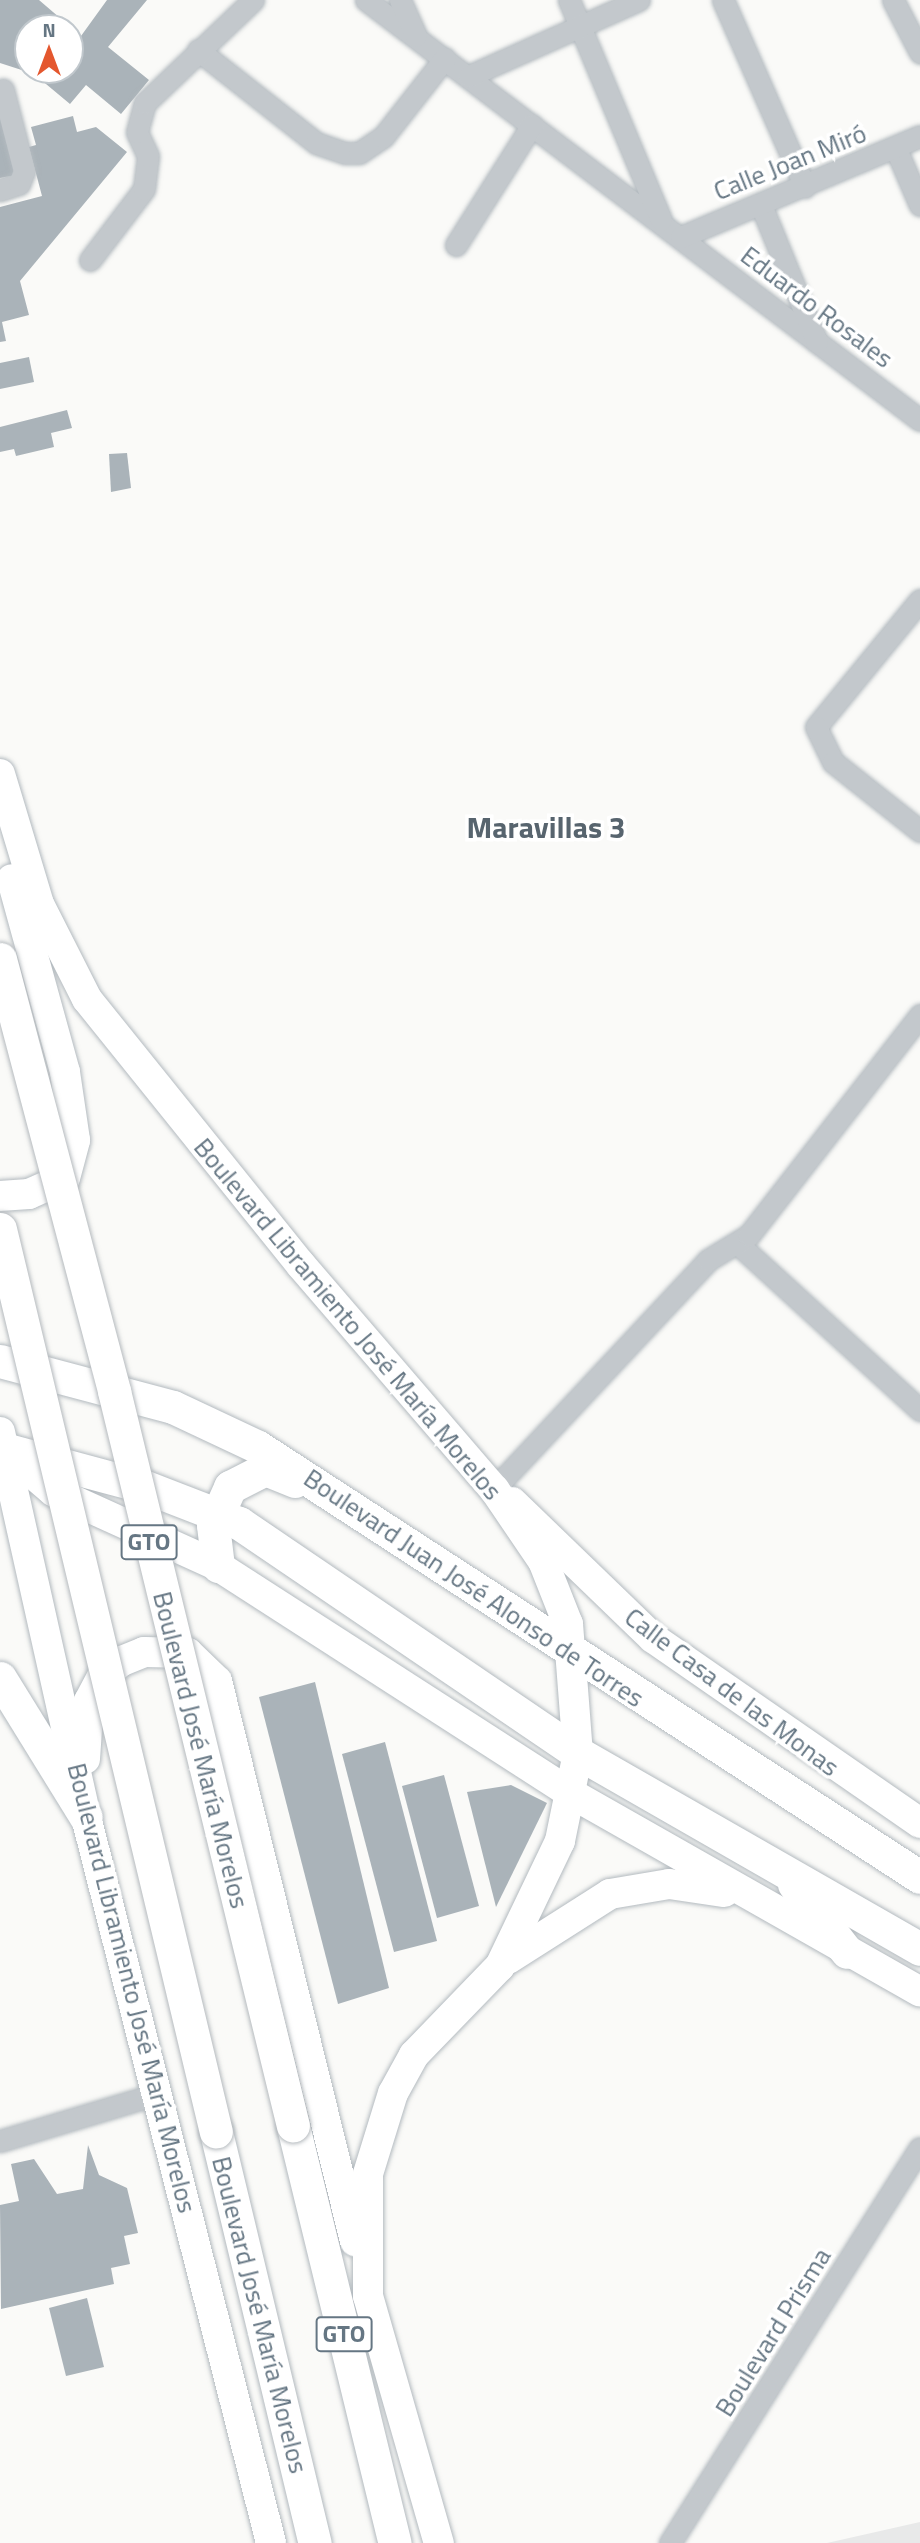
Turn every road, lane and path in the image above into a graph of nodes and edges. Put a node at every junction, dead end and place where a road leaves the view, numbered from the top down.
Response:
1 (366, 0) edge
2 (400, 0) edge
3 (569, 0) edge
4 (639, 0) edge
5 (723, 0) edge
6 (893, 0) edge
7 (249, 1) edge
8 (582, 27) junction
9 (416, 36) junction
10 (198, 50) junction
11 (920, 52) edge
12 (445, 58) junction
13 (469, 76) junction
14 (3, 90) dead end
15 (533, 125) junction
16 (920, 136) edge
17 (896, 149) junction
18 (805, 187) junction
19 (0, 190) edge
20 (761, 205) junction
21 (920, 205) edge
22 (661, 220) junction
23 (681, 237) junction
24 (456, 245) dead end
25 (90, 260) dead end
26 (817, 343) junction
27 (920, 420) edge
28 (920, 600) edge
29 (0, 774) edge
30 (916, 820) edge
31 (0, 826) edge
32 (0, 959) edge
33 (920, 1015) edge
34 (0, 1196) edge
35 (0, 1229) edge
36 (737, 1243) junction
37 (0, 1361) edge
38 (920, 1410) edge
39 (1, 1443) edge
40 (494, 1489) junction
41 (216, 1512) junction
42 (218, 1566) junction
43 (456, 1577) junction
44 (572, 1654) junction
45 (0, 1678) edge
46 (578, 1753) junction
47 (572, 1794) junction
48 (86, 1816) junction
49 (920, 1823) edge
50 (782, 1868) junction
51 (920, 1877) edge
52 (743, 1896) junction
53 (920, 1949) edge
54 (847, 1952) junction
55 (500, 1966) junction
56 (920, 1992) edge
57 (160, 2093) junction
58 (0, 2141) edge
59 (920, 2148) edge
60 (368, 2296) junction
61 (271, 2543) edge
62 (315, 2543) edge
63 (395, 2543) edge
64 (439, 2543) edge
65 (670, 2543) edge

1 - 9 street, Eduardo Rosales
2 - 9 street
3 - 8 street
4 - 8 street
5 - 18 street
6 - 11 street
7 - 10 street
8 - 13 street
8 - 22 street
9 - 12 street, Eduardo Rosales
10 - 12 street
10 - 25 street
12 - 13 street, Eduardo Rosales
13 - 15 street, Eduardo Rosales
14 - 19 street
15 - 22 street, Eduardo Rosales
15 - 24 street
16 - 17 street, Calle Joan Miró
17 - 18 street, Calle Joan Miró
17 - 21 street
18 - 20 street, Calle Joan Miró
20 - 23 street, Calle Joan Miró
20 - 26 street
22 - 23 street, Eduardo Rosales
23 - 26 street, Eduardo Rosales
26 - 27 street, Eduardo Rosales
28 - 30 street
29 - 40 street, Boulevard Libramiento José María Morelos
31 - 34 street
32 - 63 main road, Boulevard José María Morelos / GTO, bridge
33 - 36 street
35 - 62 main road, Boulevard José María Morelos / GTO, bridge
36 - 38 street
36 - 40 street
37 - 43 main road, Boulevard Juan José Alonso de Torres
39 - 41 main road
39 - 42 street
39 - 48 street, Boulevard Libramiento José María Morelos
40 - 44 street, Boulevard Libramiento José María Morelos
40 - 49 street, Calle Casa de las Monas
41 - 42 main road
41 - 43 main road
41 - 46 main road
42 - 47 street
43 - 44 main road, Boulevard Juan José Alonso de Torres
44 - 46 street, Boulevard Libramiento José María Morelos
44 - 51 main road, Boulevard Juan José Alonso de Torres
45 - 48 main road
46 - 47 street, Boulevard Libramiento José María Morelos
46 - 50 main road
47 - 52 street
47 - 55 street, Boulevard Libramiento José María Morelos
48 - 57 street, Boulevard Libramiento José María Morelos
48 - 60 street
50 - 53 main road
50 - 54 main road
52 - 54 street
52 - 55 street
54 - 56 street
55 - 60 street, Boulevard Libramiento José María Morelos
57 - 58 street
57 - 61 street, Boulevard Libramiento José María Morelos
59 - 65 street, Boulevard Prisma
60 - 64 street, Boulevard Libramiento José María Morelos

